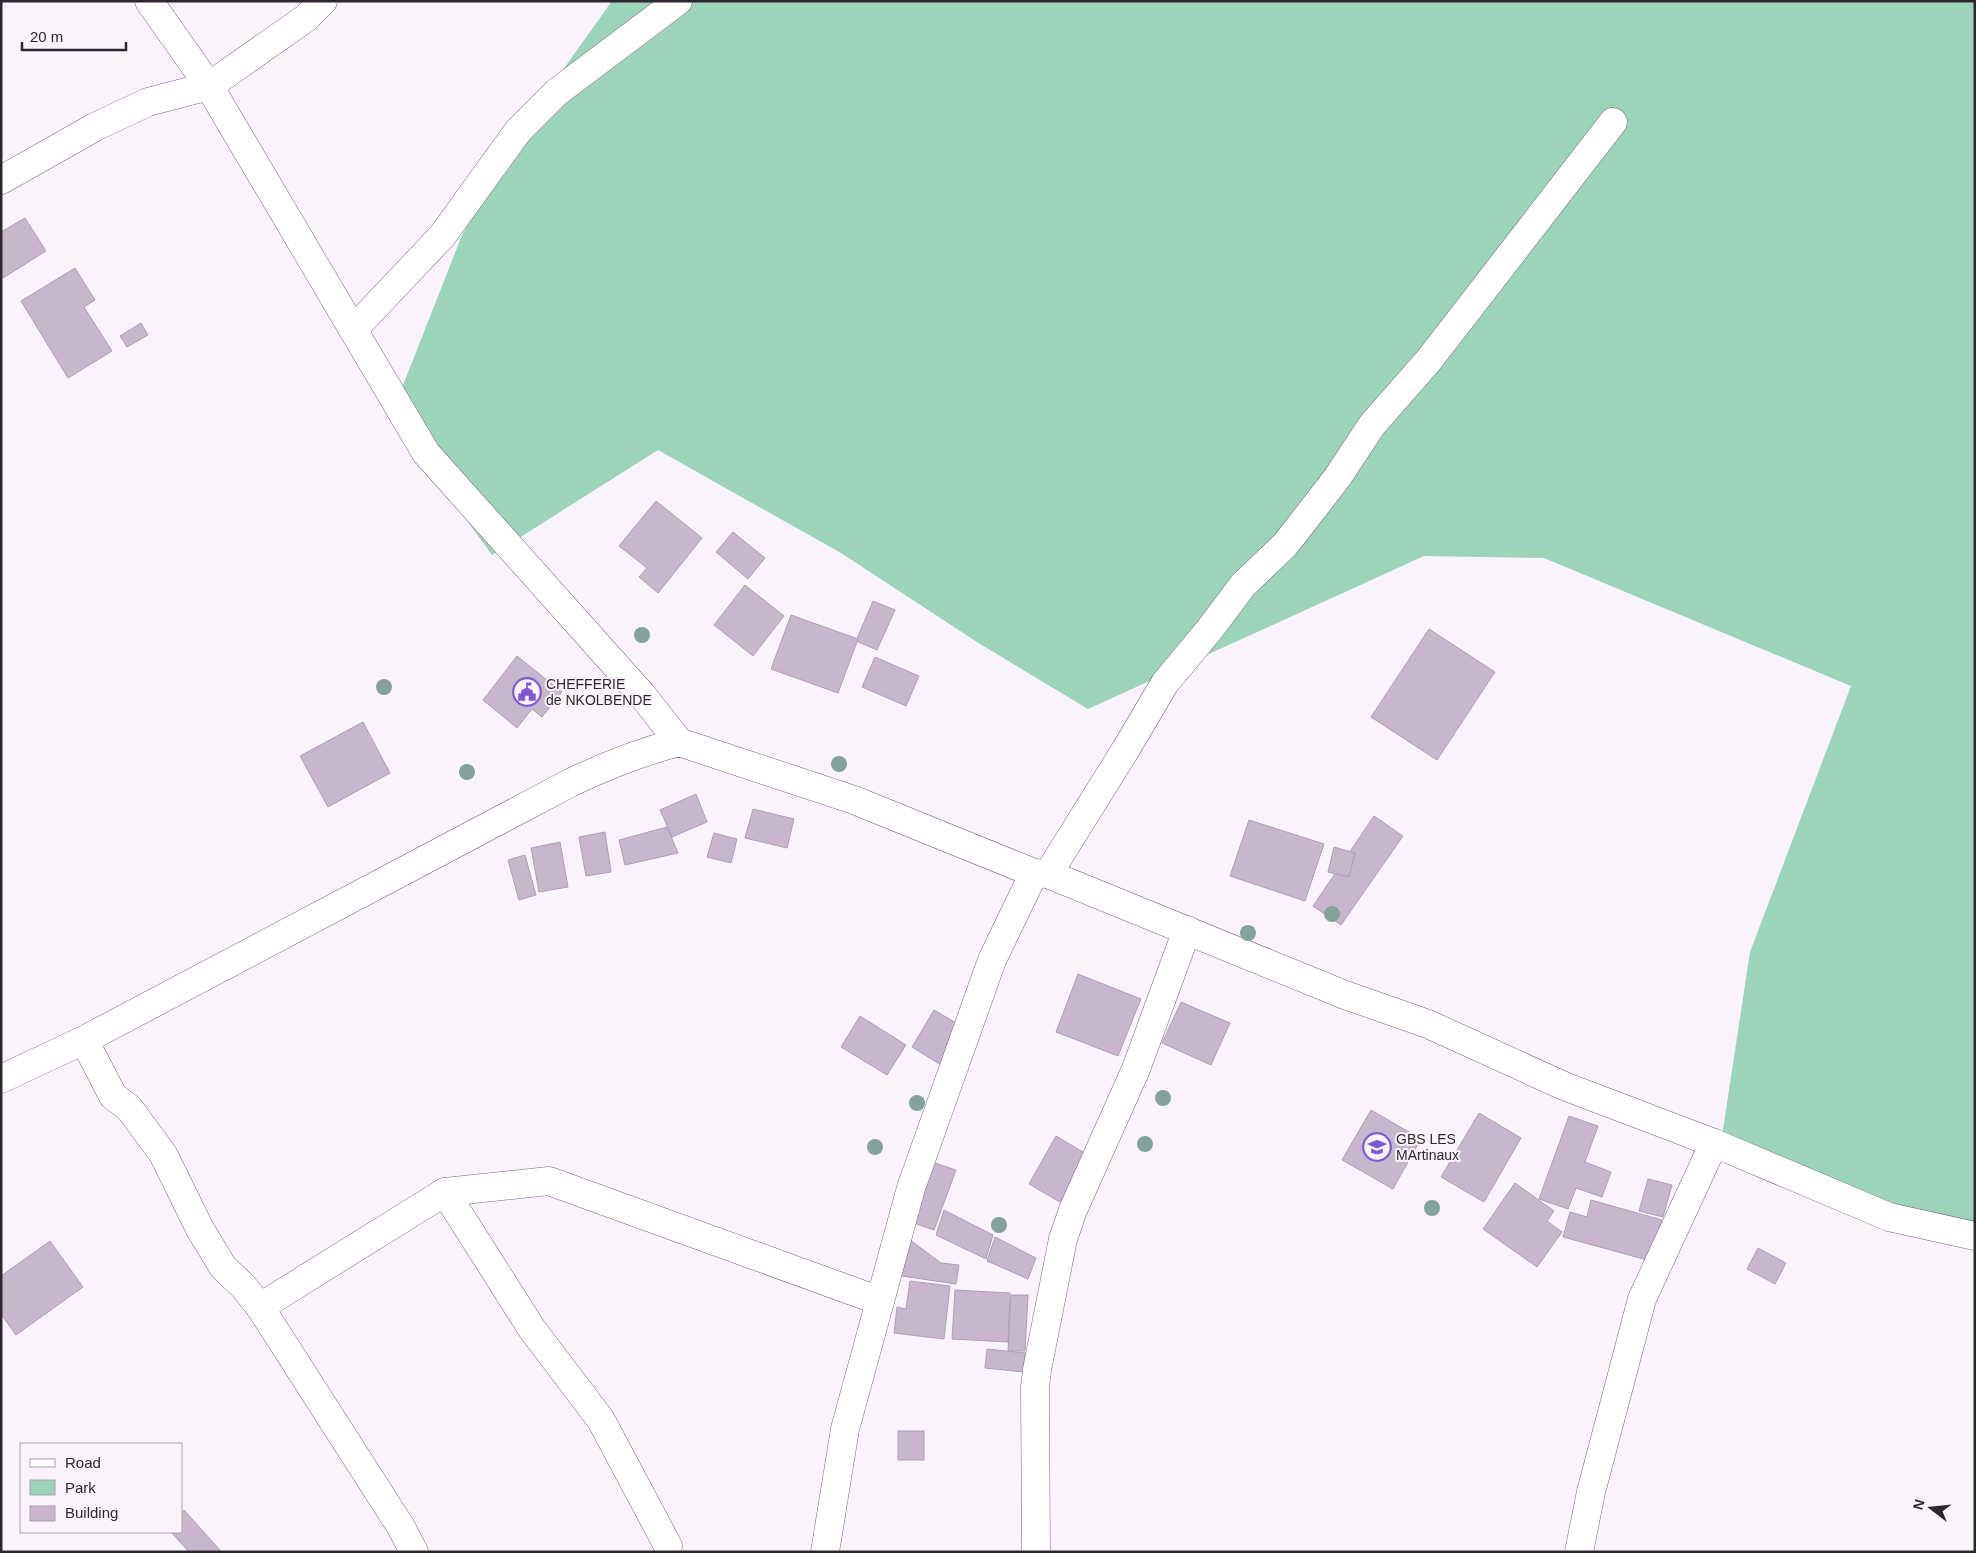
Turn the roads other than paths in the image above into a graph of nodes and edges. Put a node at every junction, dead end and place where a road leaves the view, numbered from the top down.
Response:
1 (149, 1) edge
2 (323, 1) edge
3 (678, 1) edge
4 (209, 86) junction
5 (1613, 122) dead end
6 (1, 180) edge
7 (353, 330) junction
8 (679, 742) junction
9 (1041, 874) junction
10 (1187, 930) junction
11 (84, 1040) junction
12 (1, 1079) edge
13 (1714, 1143) junction
14 (445, 1192) junction
15 (1975, 1236) edge
16 (880, 1301) junction
17 (260, 1307) junction
18 (668, 1546) dead end
19 (414, 1552) edge
20 (825, 1552) edge
21 (1036, 1552) edge
22 (1579, 1552) edge

1 - 4 street
2 - 4 street
3 - 7 street
4 - 6 street
4 - 7 street
5 - 9 street
7 - 8 street
8 - 9 street
8 - 11 street
9 - 10 street
9 - 16 street
10 - 13 street
10 - 21 street
11 - 12 street
11 - 17 street
13 - 15 street
13 - 22 street
14 - 16 street
14 - 17 street
14 - 18 street
16 - 20 street
17 - 19 street

